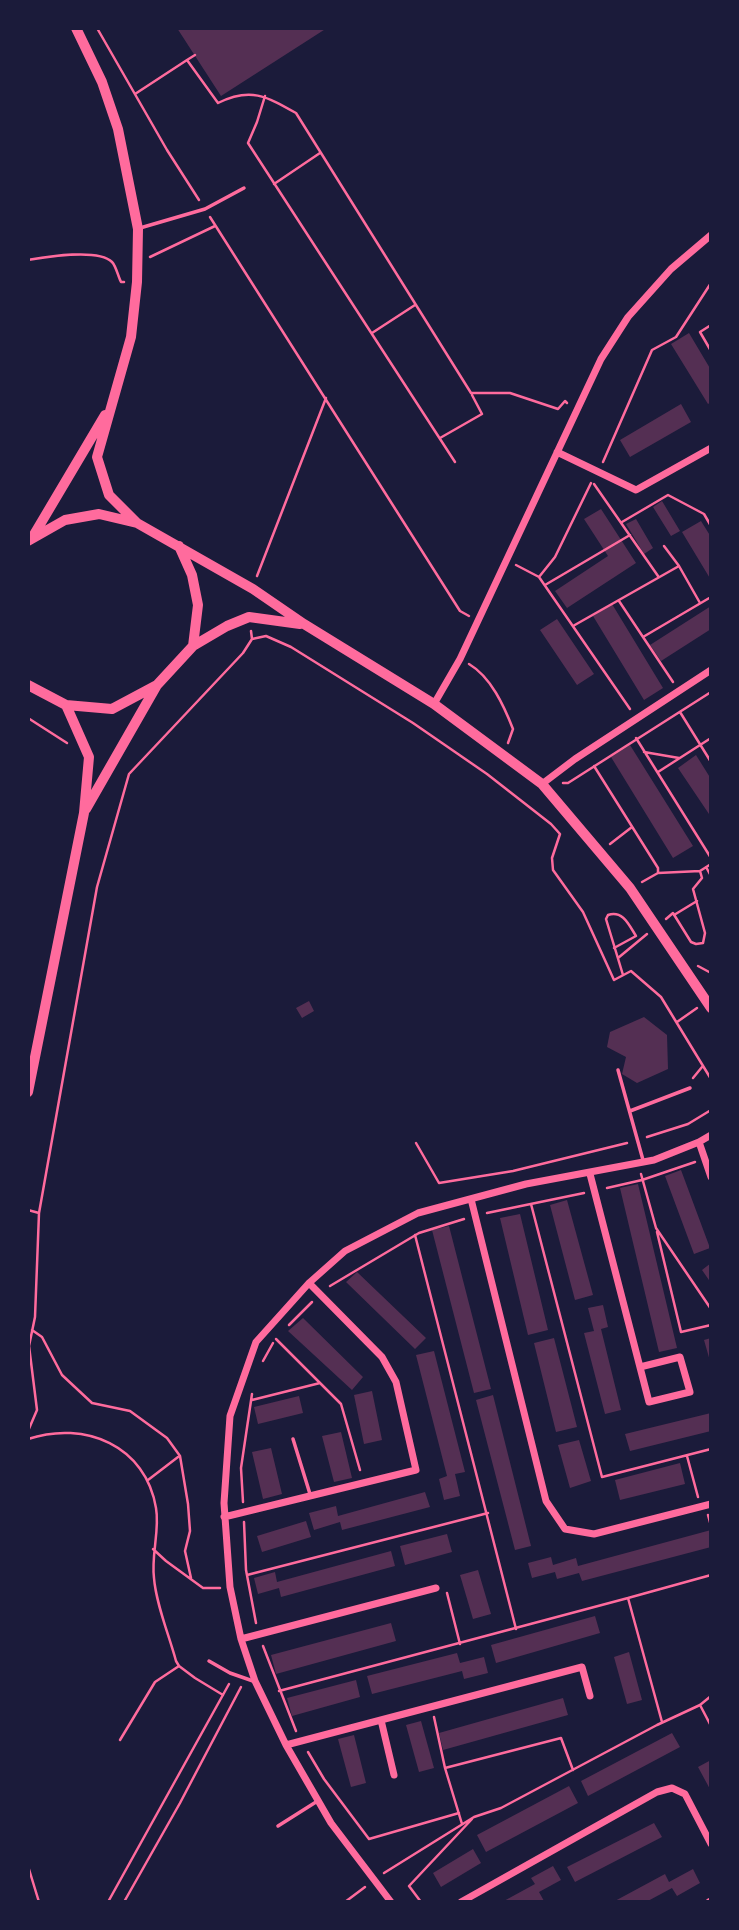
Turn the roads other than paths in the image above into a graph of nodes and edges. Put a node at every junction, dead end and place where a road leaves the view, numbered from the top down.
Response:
1 (76, 28) edge
2 (244, 188) dead end
3 (138, 229) junction
4 (711, 235) edge
5 (111, 405) junction
6 (711, 448) edge
7 (557, 452) junction
8 (138, 523) junction
9 (30, 540) edge
10 (178, 545) junction
11 (304, 624) junction
12 (192, 646) junction
13 (711, 670) edge
14 (28, 685) edge
15 (157, 685) junction
16 (434, 704) junction
17 (66, 705) junction
18 (542, 784) junction
19 (84, 813) junction
20 (709, 1003) edge
21 (618, 1070) dead end
22 (690, 1088) dead end
23 (28, 1092) edge
24 (630, 1111) junction
25 (711, 1135) edge
26 (699, 1142) junction
27 (641, 1163) junction
28 (590, 1174) junction
29 (711, 1177) edge
30 (471, 1199) junction
31 (309, 1283) junction
32 (640, 1367) junction
33 (293, 1439) dead end
34 (311, 1496) junction
35 (711, 1504) edge
36 (224, 1517) junction
37 (436, 1588) road end
38 (242, 1639) junction
39 (209, 1661) dead end
40 (255, 1681) junction
41 (590, 1696) dead end
42 (381, 1720) junction
43 (286, 1745) junction
44 (394, 1775) dead end
45 (318, 1800) junction
46 (278, 1826) dead end
47 (711, 1844) edge
48 (391, 1902) edge
49 (461, 1902) edge

1 - 3 street
2 - 3 lane
3 - 5 street
4 - 7 street
5 - 8 street
5 - 9 street
6 - 7 street
7 - 16 street
8 - 9 street
8 - 10 street
10 - 11 street
10 - 12 street
11 - 12 street
11 - 16 street
12 - 15 street
13 - 18 street
14 - 17 street
15 - 17 street
15 - 19 street
16 - 18 street
17 - 19 street
18 - 20 street
19 - 23 street
21 - 24 lane
22 - 24 lane
24 - 27 lane
25 - 26 street
26 - 27 street
26 - 29 street
27 - 28 street
28 - 30 street
28 - 32 street
30 - 31 street
30 - 35 street
31 - 34 street
31 - 36 street
32 - 32 street
33 - 34 lane
34 - 36 street
36 - 38 street
37 - 38 street
38 - 40 street
39 - 40 lane
40 - 43 street
41 - 42 street
42 - 43 street
42 - 44 street
43 - 45 street
45 - 46 lane
45 - 48 street
47 - 49 street

